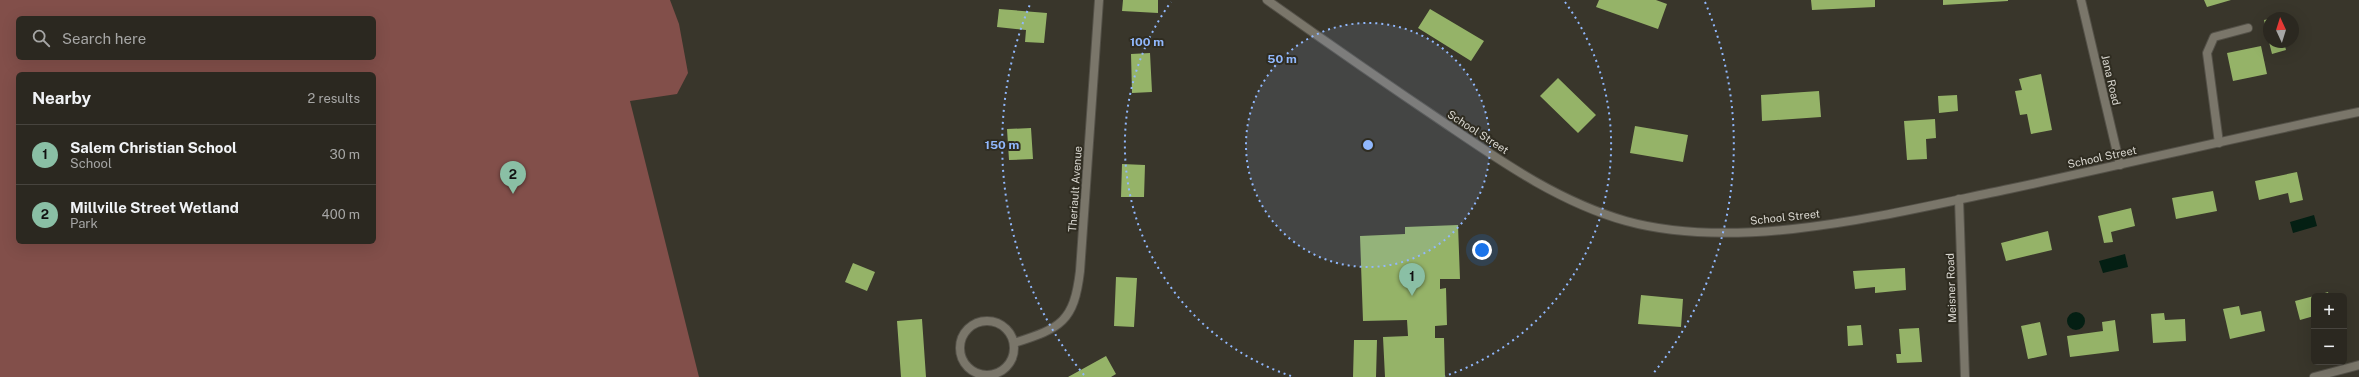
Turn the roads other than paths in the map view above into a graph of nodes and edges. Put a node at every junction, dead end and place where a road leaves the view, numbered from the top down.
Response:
1 (1099, 0) edge
2 (1267, 0) edge
3 (2082, 0) edge
4 (2248, 28) dead end
5 (2359, 112) edge
6 (2219, 143) junction
7 (2120, 165) junction
8 (1959, 199) junction
9 (1014, 343) junction
10 (2359, 365) edge
11 (1965, 377) edge
12 (2314, 377) edge

1 - 9 street, Theriault Avenue
2 - 8 street, School Street
3 - 7 street, Jana Road
4 - 6 street
5 - 6 street, School Street
6 - 7 street, School Street
7 - 8 street, School Street
8 - 11 street, Meisner Road
9 - 9 street
10 - 12 street

